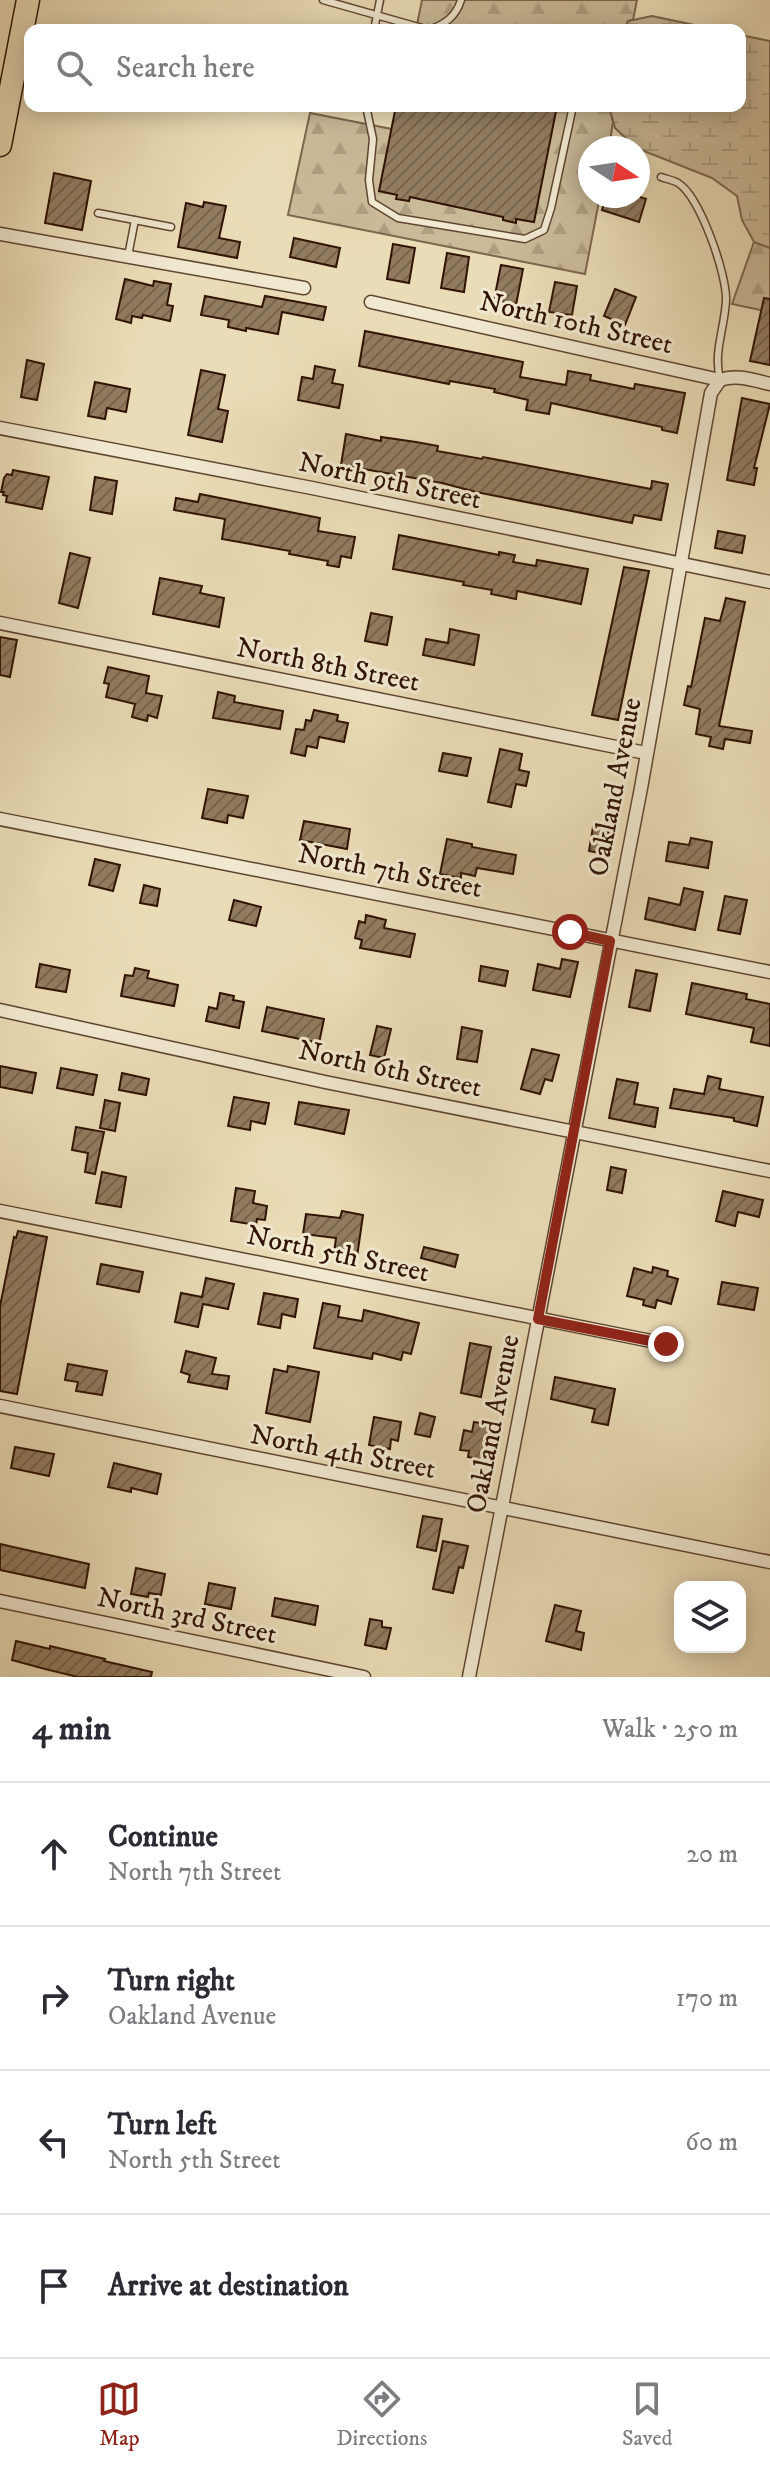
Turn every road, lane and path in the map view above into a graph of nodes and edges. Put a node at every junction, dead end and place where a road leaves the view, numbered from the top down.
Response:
1 (28, 0) edge
2 (323, 0) edge
3 (380, 0) edge
4 (461, 0) edge
5 (377, 14) junction
6 (375, 24) edge
7 (410, 24) edge
8 (443, 24) edge
9 (367, 112) edge
10 (572, 112) edge
11 (0, 145) edge
12 (661, 177) dead end
13 (98, 213) dead end
14 (135, 220) junction
15 (171, 227) dead end
16 (0, 234) edge
17 (128, 256) junction
18 (304, 288) dead end
19 (371, 302) dead end
20 (720, 380) junction
21 (770, 384) edge
22 (0, 428) edge
23 (681, 566) junction
24 (770, 582) edge
25 (0, 623) edge
26 (646, 753) junction
27 (0, 819) edge
28 (610, 941) junction
29 (770, 972) edge
30 (0, 1010) edge
31 (573, 1133) junction
32 (770, 1171) edge
33 (0, 1211) edge
34 (538, 1319) junction
35 (666, 1344) dead end
36 (0, 1406) edge
37 (502, 1509) junction
38 (770, 1562) edge
39 (0, 1601) edge
40 (364, 1677) edge
41 (469, 1677) edge

1 - 11 highway
2 - 5 lane
3 - 5 lane
4 - 8 lane
5 - 6 lane
5 - 7 lane
9 - 10 lane
12 - 20 lane
13 - 14 lane
14 - 15 lane
14 - 17 lane
16 - 17 street
17 - 18 street
19 - 20 street, North 10th Street
20 - 21 street, North 10th Street
20 - 23 street, Oakland Avenue
22 - 23 street, North 9th Street
23 - 24 street, North 9th Street
23 - 26 street, Oakland Avenue
25 - 26 street, North 8th Street
26 - 28 street, Oakland Avenue
27 - 28 street, North 7th Street
28 - 29 street, North 7th Street
28 - 31 street, Oakland Avenue
30 - 31 street, North 6th Street
31 - 32 street, North 6th Street
31 - 34 street, Oakland Avenue
33 - 34 street, North 5th Street
34 - 35 street, North 5th Street
34 - 37 street, Oakland Avenue
36 - 37 street, North 4th Street
37 - 38 street, North 4th Street
37 - 41 street, Oakland Avenue
39 - 40 street, North 3rd Street

